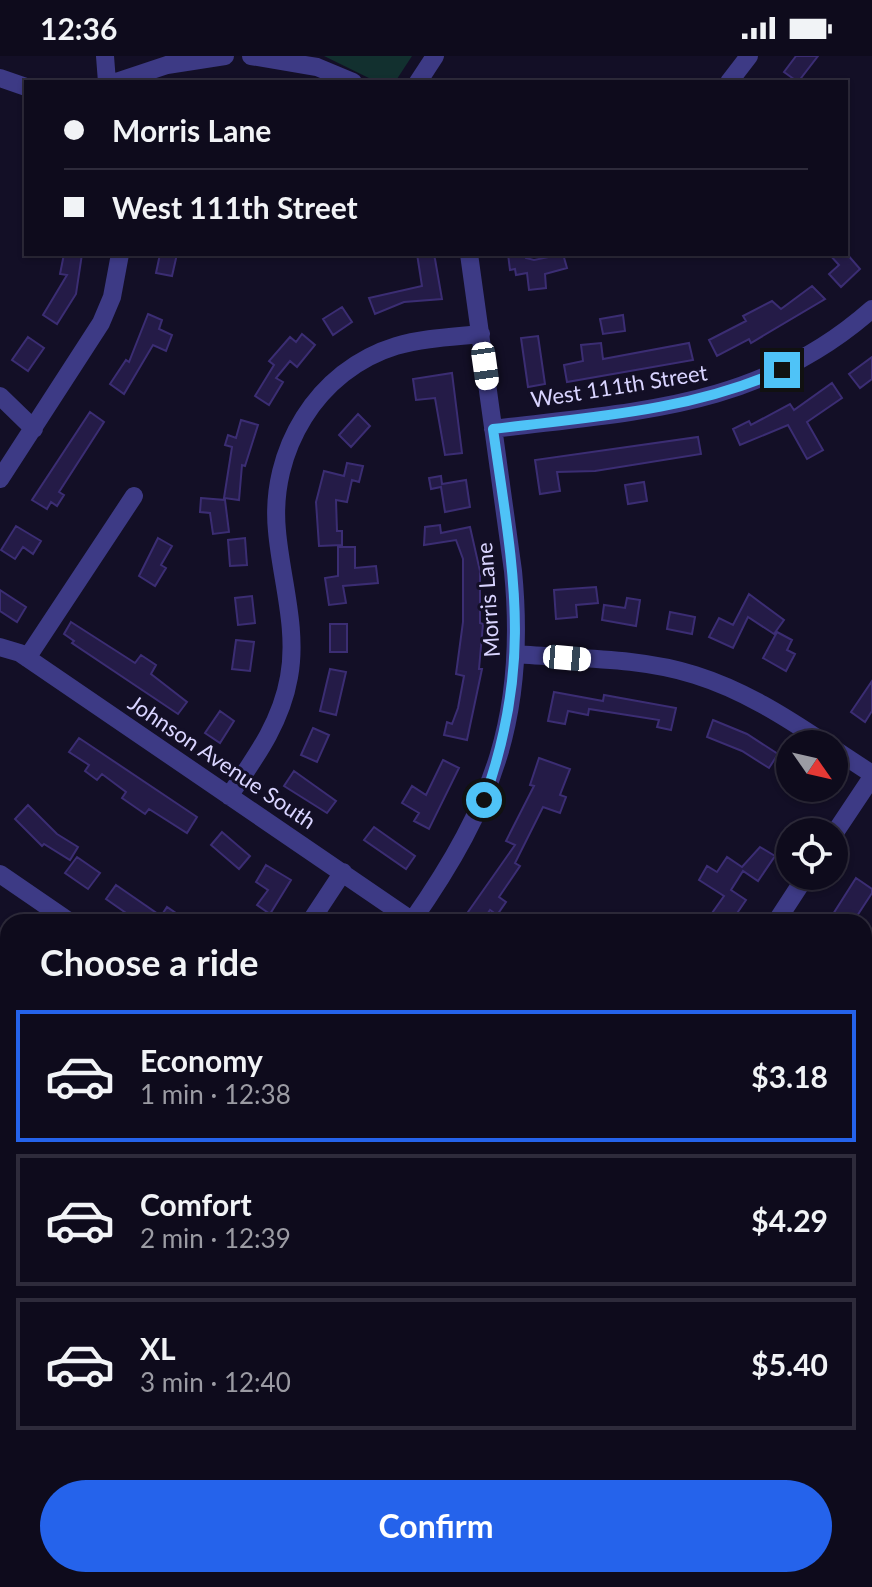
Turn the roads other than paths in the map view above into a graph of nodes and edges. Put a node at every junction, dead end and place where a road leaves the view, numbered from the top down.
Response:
1 (105, 56) edge
2 (225, 56) edge
3 (251, 56) edge
4 (435, 56) edge
5 (749, 56) edge
6 (0, 78) edge
7 (107, 80) edge
8 (122, 80) edge
9 (348, 80) edge
10 (419, 80) edge
11 (731, 80) edge
12 (24, 86) edge
13 (120, 256) edge
14 (469, 256) edge
15 (872, 309) edge
16 (481, 334) junction
17 (0, 396) edge
18 (34, 429) junction
19 (493, 429) junction
20 (0, 479) edge
21 (134, 496) dead end
22 (0, 647) edge
23 (516, 654) junction
24 (27, 658) junction
25 (804, 730) edge
26 (848, 759) edge
27 (872, 776) edge
28 (229, 796) junction
29 (844, 818) edge
30 (343, 872) junction
31 (0, 874) edge
32 (797, 890) edge
33 (58, 914) edge
34 (315, 914) edge
35 (403, 914) edge
36 (418, 914) edge
37 (781, 914) edge

1 - 7 street
2 - 8 street
3 - 9 street
4 - 10 street
5 - 11 street
6 - 12 street
13 - 18 street
14 - 16 street, Morris Lane
15 - 19 street, West 111th Street
16 - 19 street, Morris Lane
16 - 28 street
17 - 18 street
18 - 20 street
19 - 23 street, Morris Lane
21 - 24 street
22 - 24 street, Johnson Avenue South
23 - 25 street
23 - 36 street, Morris Lane
24 - 28 street, Johnson Avenue South
26 - 27 street
27 - 29 street
28 - 30 street, Johnson Avenue South
30 - 34 street
30 - 35 street, Johnson Avenue South
31 - 33 street
32 - 37 street

